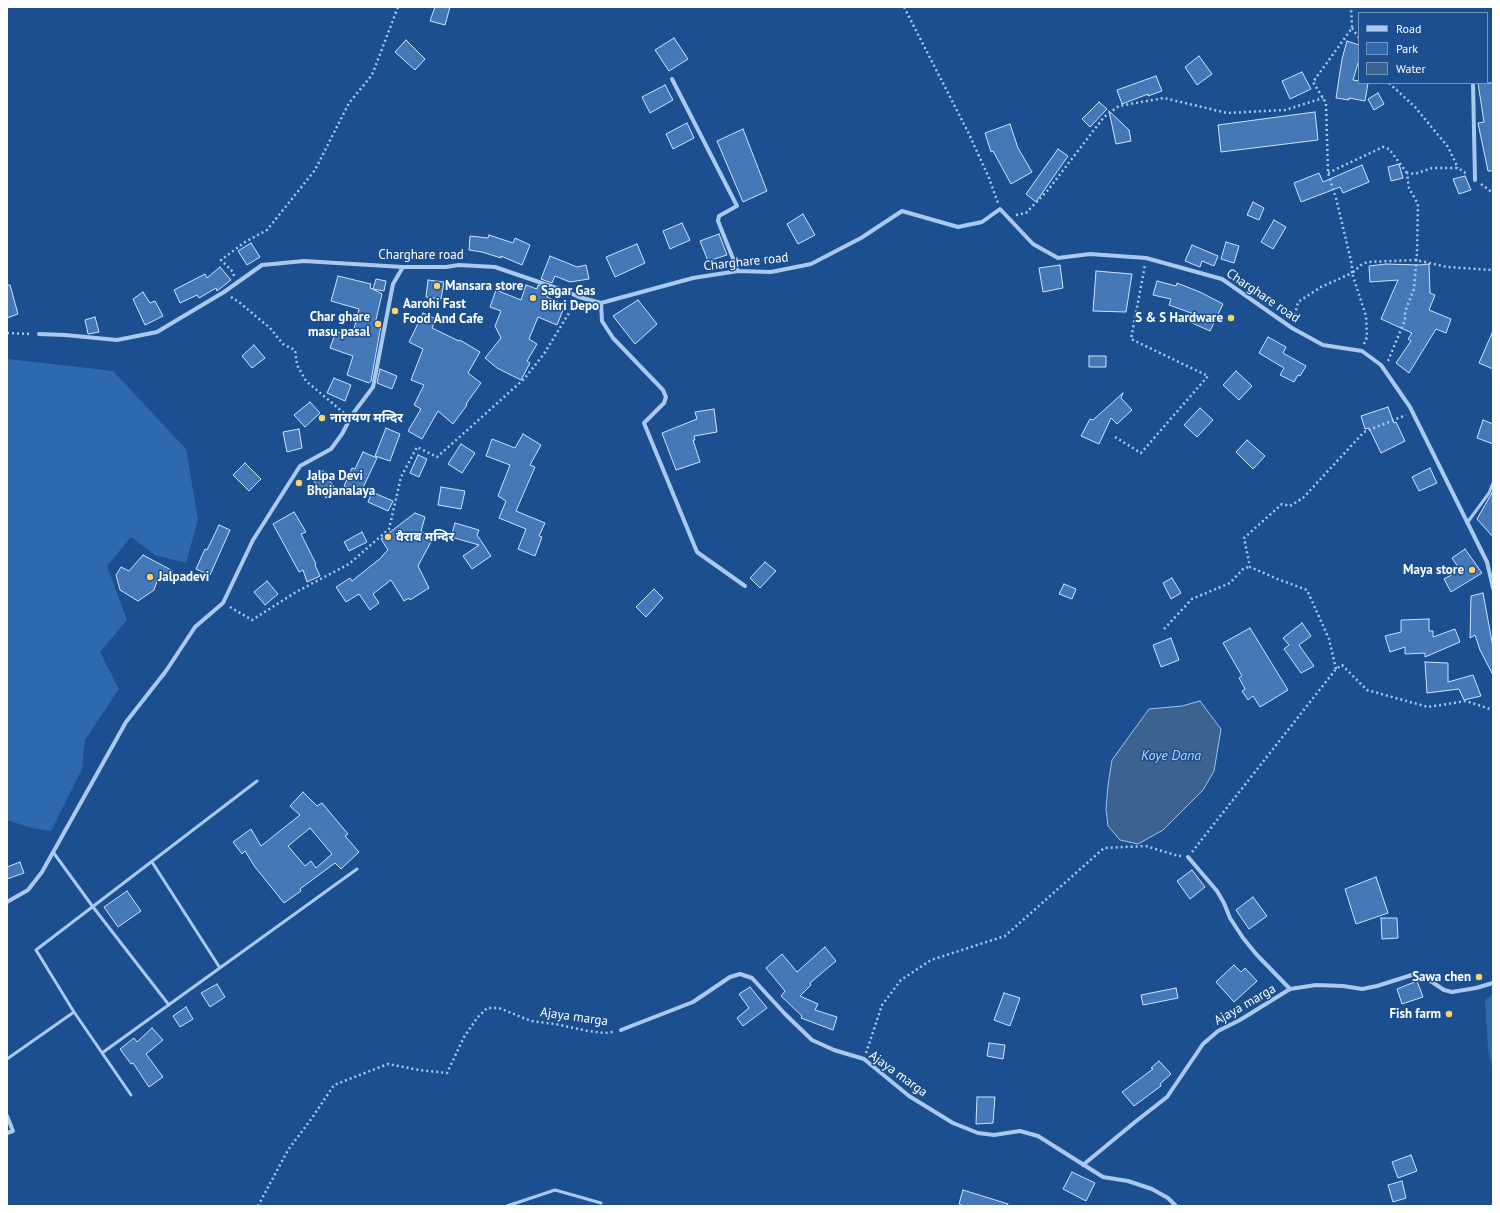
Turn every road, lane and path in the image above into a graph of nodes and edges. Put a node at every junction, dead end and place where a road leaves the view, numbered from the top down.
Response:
1 (398, 7) edge
2 (904, 7) edge
3 (1351, 7) edge
4 (1352, 28) junction
5 (1358, 37) edge
6 (672, 79) dead end
7 (1390, 84) edge
8 (1473, 84) edge
9 (1323, 98) junction
10 (1458, 168) junction
11 (1328, 173) junction
12 (1407, 173) junction
13 (1475, 180) junction
14 (1493, 193) edge
15 (1000, 209) junction
16 (1008, 217) junction
17 (1146, 258) junction
18 (1416, 260) junction
19 (403, 267) junction
20 (1493, 270) edge
21 (738, 271) junction
22 (1352, 273) junction
23 (224, 292) junction
24 (579, 297) junction
25 (601, 303) junction
26 (1292, 328) junction
27 (7, 333) edge
28 (39, 334) joint
29 (1362, 351) junction
30 (1384, 370) junction
31 (1412, 412) junction
32 (352, 415) junction
33 (1115, 437) dead end
34 (1493, 483) edge
35 (1467, 522) junction
36 (1487, 562) junction
37 (1493, 563) edge
38 (1250, 567) junction
39 (745, 586) dead end
40 (1493, 588) edge
41 (223, 603) junction
42 (1164, 629) dead end
43 (1336, 669) junction
44 (1493, 710) edge
45 (257, 781) dead end
46 (52, 852) junction
47 (1188, 857) junction
48 (152, 862) junction
49 (357, 869) dead end
50 (7, 902) edge
51 (93, 907) junction
52 (220, 968) junction
53 (1493, 983) edge
54 (1290, 989) junction
55 (169, 1005) junction
56 (74, 1012) junction
57 (621, 1030) joint
58 (102, 1053) junction
59 (7, 1059) edge
60 (864, 1059) junction
61 (131, 1095) dead end
62 (7, 1116) edge
63 (7, 1133) edge
64 (1083, 1165) junction
65 (601, 1203) dead end
66 (258, 1206) edge
67 (506, 1206) edge
68 (1176, 1206) edge

1 - 23 path
2 - 15 path
3 - 4 path
4 - 5 path
4 - 9 path
6 - 21 street
7 - 10 path
8 - 13 street
9 - 11 path
9 - 16 path
10 - 12 path
10 - 13 path
11 - 12 path
11 - 22 path
12 - 18 path
13 - 14 path
15 - 16 street, Charghare road
15 - 21 street, Charghare road
16 - 17 street, Charghare road
17 - 26 street, Charghare road
17 - 33 path
18 - 20 path
18 - 22 path
18 - 30 path
19 - 23 street, Charghare road
19 - 24 street, Charghare road
19 - 32 street
21 - 25 street, Charghare road
22 - 26 path
22 - 29 path
23 - 28 street, Charghare road
23 - 32 path
24 - 25 street, Charghare road
24 - 41 path
25 - 39 street
26 - 29 street, Charghare road
27 - 28 path
29 - 30 street, Charghare road
30 - 31 street, Charghare road
31 - 35 street, Charghare road
31 - 38 path
32 - 41 street
34 - 35 lane
35 - 36 street, Charghare road
36 - 37 street
36 - 40 street, Charghare road
38 - 42 path
38 - 43 path
41 - 46 street
43 - 44 path
43 - 47 path
45 - 48 lane
46 - 50 street
46 - 51 lane
47 - 54 street
47 - 60 path
48 - 51 lane
48 - 52 lane
49 - 52 lane
51 - 55 lane
51 - 56 lane
52 - 55 lane
53 - 54 street, Ajaya marga
54 - 64 street, Ajaya marga
55 - 58 lane
56 - 58 lane
56 - 59 lane
57 - 60 street, Ajaya marga
57 - 66 path, Ajaya marga
58 - 61 lane
60 - 64 street, Ajaya marga
62 - 63 street
64 - 68 street
65 - 67 lane

